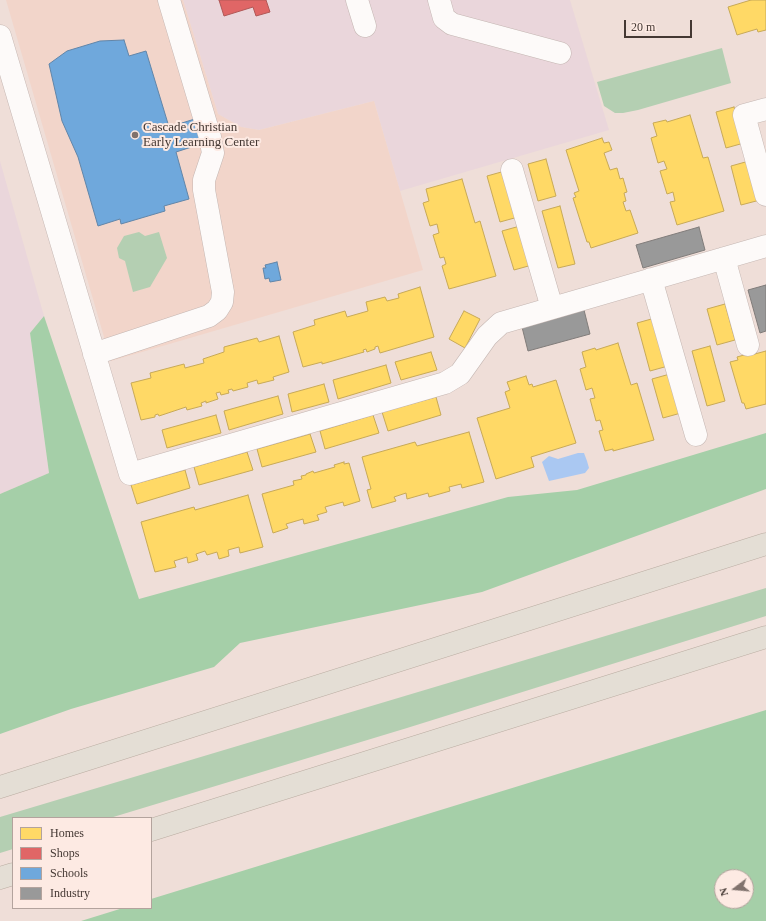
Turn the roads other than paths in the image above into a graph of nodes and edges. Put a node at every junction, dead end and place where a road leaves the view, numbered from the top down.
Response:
1 (169, 0) edge
2 (357, 0) edge
3 (439, 0) edge
4 (365, 26) dead end
5 (0, 36) edge
6 (560, 53) dead end
7 (766, 109) edge
8 (512, 170) dead end
9 (766, 195) edge
10 (766, 246) edge
11 (724, 258) junction
12 (651, 279) junction
13 (552, 308) junction
14 (748, 345) dead end
15 (94, 354) junction
16 (696, 435) dead end
17 (766, 544) edge
18 (766, 637) edge
19 (0, 787) edge
20 (152, 830) edge
21 (12, 874) edge
22 (0, 878) edge

1 - 15 lane
2 - 4 lane
3 - 6 lane
5 - 15 lane
7 - 9 lane
8 - 13 lane
10 - 11 lane
11 - 12 lane
11 - 14 lane
12 - 13 lane
12 - 16 lane
13 - 15 lane
17 - 19 highway
18 - 20 highway
21 - 22 highway

